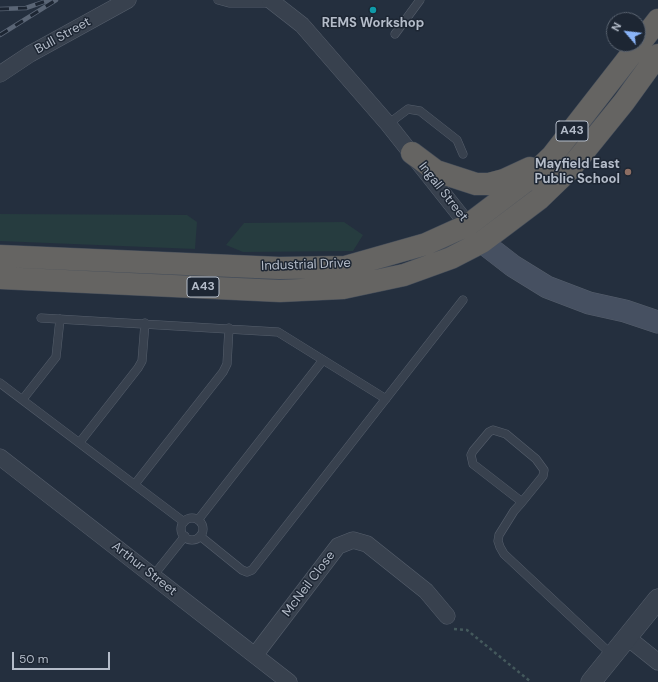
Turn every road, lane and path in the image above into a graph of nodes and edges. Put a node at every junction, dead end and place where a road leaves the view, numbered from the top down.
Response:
1 (128, 0) edge
2 (218, 0) edge
3 (420, 0) edge
4 (272, 2) edge
5 (658, 20) edge
6 (395, 34) dead end
7 (658, 55) edge
8 (0, 74) edge
9 (388, 124) junction
10 (412, 153) junction
11 (463, 154) dead end
12 (552, 156) junction
13 (468, 225) junction
14 (482, 242) junction
15 (0, 256) edge
16 (0, 278) edge
17 (463, 300) dead end
18 (41, 318) dead end
19 (60, 319) junction
20 (658, 322) edge
21 (145, 323) junction
22 (229, 328) junction
23 (323, 360) junction
24 (0, 383) edge
25 (23, 399) junction
26 (386, 399) junction
27 (80, 442) junction
28 (0, 457) edge
29 (135, 484) junction
30 (522, 502) junction
31 (198, 520) junction
32 (184, 522) junction
33 (185, 536) junction
34 (200, 536) junction
35 (154, 576) junction
36 (658, 599) edge
37 (447, 616) joint
38 (628, 638) junction
39 (255, 655) junction
40 (612, 655) junction
41 (658, 662) edge
42 (289, 682) edge
43 (531, 682) edge
44 (590, 682) edge

1 - 8 street, Bull Street
2 - 4 lane
3 - 6 lane
4 - 9 street, Ingall Street
5 - 12 highway, Industrial Drive / A43
7 - 14 highway, Industrial Drive / A43
9 - 10 street, Ingall Street
9 - 11 lane
10 - 12 highway
10 - 13 street, Ingall Street
12 - 13 highway, Industrial Drive / A43
13 - 14 main road, Ingall Street
13 - 15 highway, Industrial Drive / A43
14 - 16 highway, Industrial Drive / A43
14 - 20 main road, Ingall Street
17 - 26 lane
18 - 19 lane
19 - 21 lane
19 - 25 lane
21 - 22 lane
21 - 27 lane
22 - 23 lane
22 - 29 lane
23 - 26 lane
23 - 31 lane
24 - 25 lane
25 - 27 lane
26 - 34 lane
27 - 29 lane
28 - 35 street, Arthur Street
29 - 32 lane
30 - 30 lane
30 - 40 lane
31 - 32 lane
31 - 34 lane
32 - 33 lane
33 - 34 lane
33 - 35 lane
35 - 39 street, Arthur Street
36 - 38 street
37 - 39 street, McNeil Close
37 - 43 path
38 - 40 street
38 - 41 street
39 - 42 street, Arthur Street
40 - 44 street

